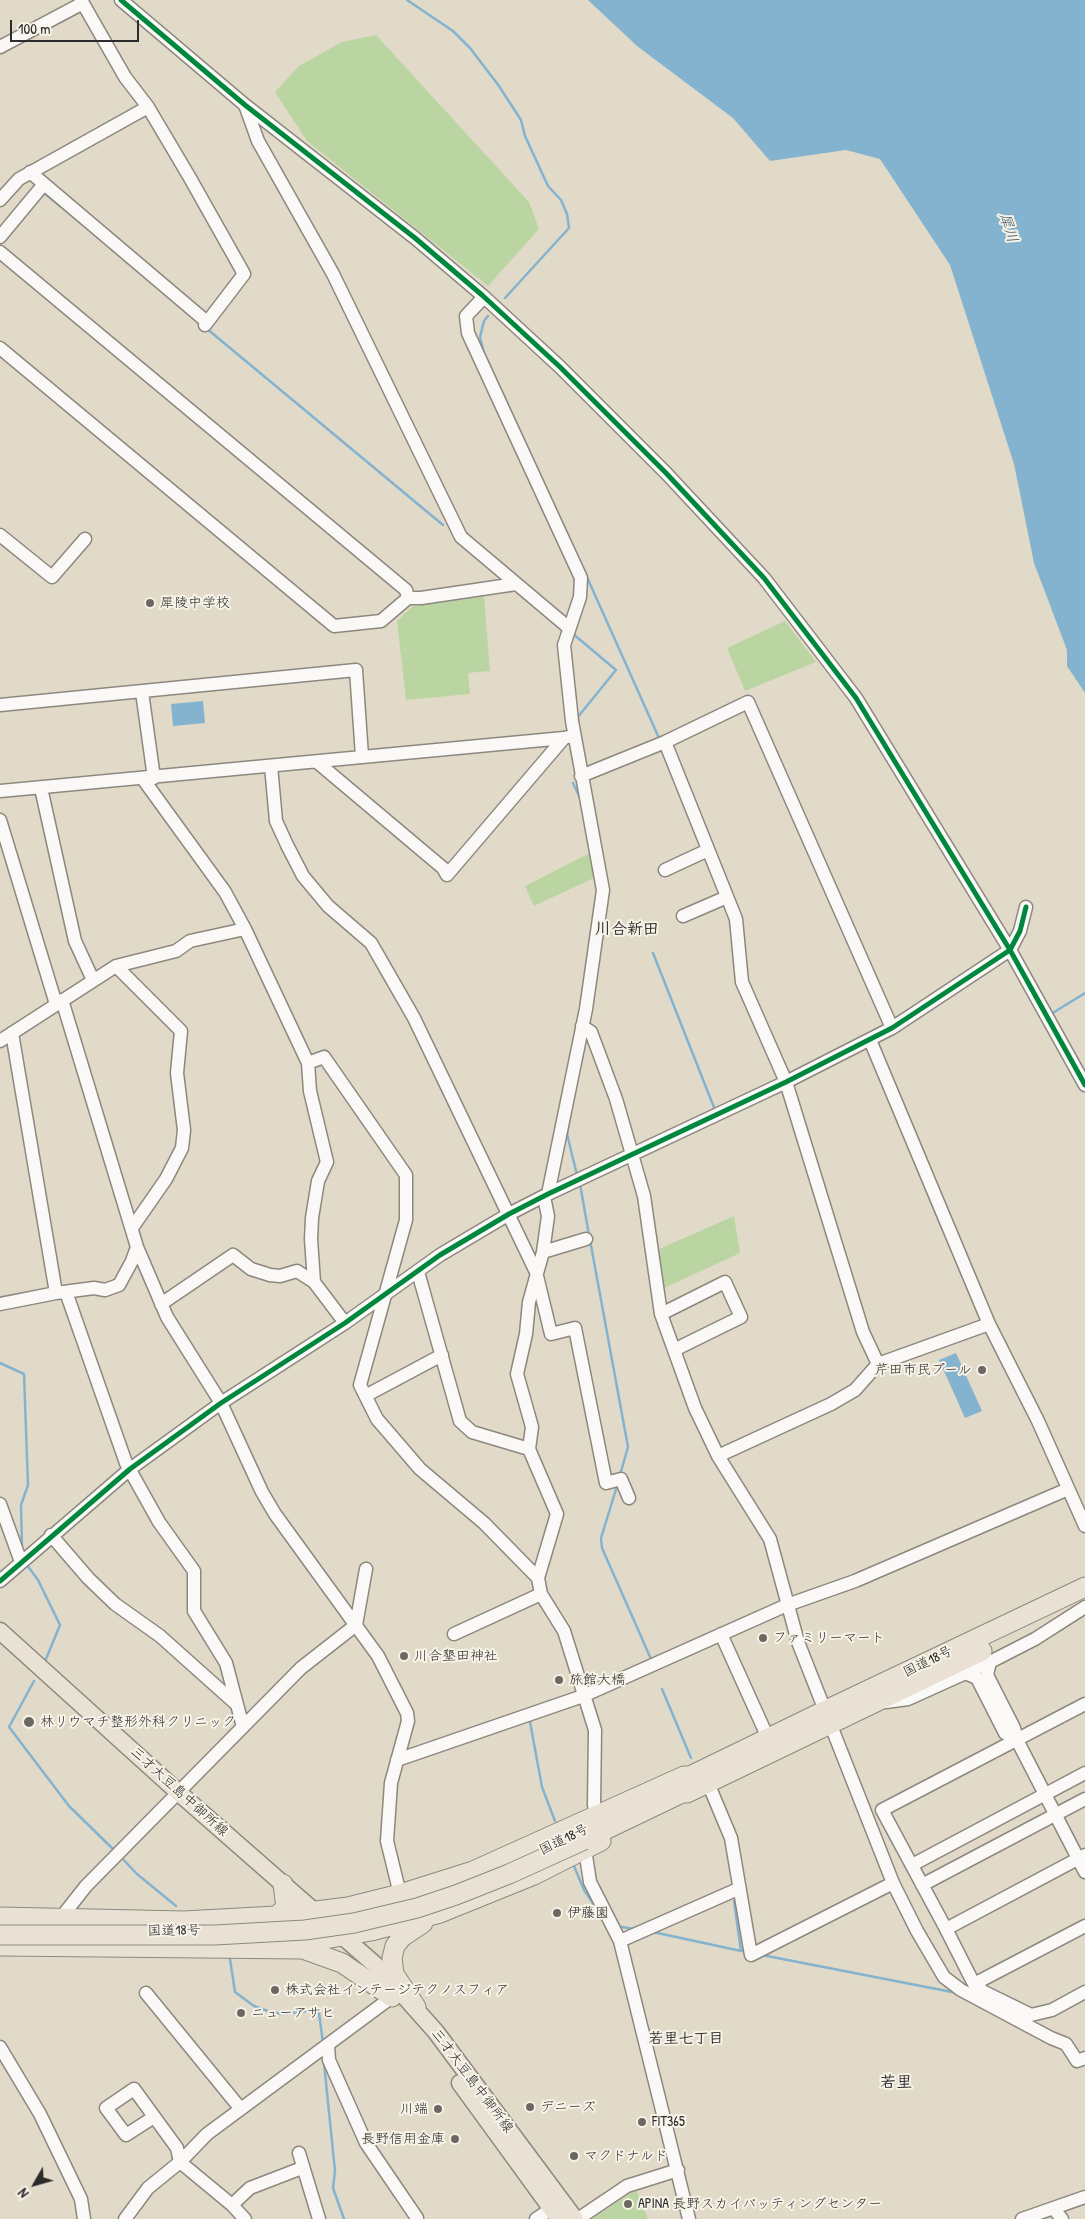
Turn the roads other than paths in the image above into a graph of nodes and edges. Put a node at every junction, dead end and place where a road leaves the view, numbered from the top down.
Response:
1 (122, 0) edge
2 (82, 2) edge
3 (0, 47) edge
4 (245, 105) junction
5 (148, 107) junction
6 (30, 172) junction
7 (44, 184) junction
8 (0, 200) edge
9 (0, 238) edge
10 (0, 252) edge
11 (484, 297) junction
12 (0, 348) edge
13 (0, 534) edge
14 (85, 539) dead end
15 (516, 584) junction
16 (408, 598) junction
17 (569, 628) junction
18 (142, 692) junction
19 (0, 705) edge
20 (571, 730) junction
21 (665, 742) junction
22 (362, 756) junction
23 (317, 762) junction
24 (270, 766) junction
25 (581, 776) junction
26 (148, 778) junction
27 (40, 788) junction
28 (0, 791) edge
29 (0, 820) edge
30 (708, 850) junction
31 (668, 868) dead end
32 (727, 897) junction
33 (1026, 907) dead end
34 (683, 916) dead end
35 (245, 929) junction
36 (1010, 950) junction
37 (116, 966) junction
38 (94, 980) junction
39 (59, 1002) junction
40 (582, 1026) junction
41 (892, 1028) junction
42 (12, 1033) junction
43 (870, 1040) junction
44 (0, 1041) edge
45 (308, 1063) junction
46 (786, 1082) junction
47 (1085, 1085) edge
48 (632, 1154) junction
49 (546, 1195) junction
50 (509, 1214) junction
51 (132, 1228) junction
52 (586, 1240) dead end
53 (137, 1247) junction
54 (543, 1252) junction
55 (418, 1272) junction
56 (536, 1272) junction
57 (314, 1282) junction
58 (61, 1292) junction
59 (385, 1295) junction
60 (0, 1304) edge
61 (161, 1304) junction
62 (661, 1314) junction
63 (344, 1323) junction
64 (989, 1324) junction
65 (674, 1350) junction
66 (442, 1355) junction
67 (878, 1364) junction
68 (367, 1395) junction
69 (221, 1403) junction
70 (529, 1449) junction
71 (718, 1456) junction
72 (130, 1470) junction
73 (1068, 1489) junction
74 (629, 1498) dead end
75 (0, 1504) edge
76 (1085, 1526) edge
77 (51, 1535) junction
78 (21, 1562) junction
79 (366, 1569) dead end
80 (538, 1578) junction
81 (0, 1581) edge
82 (1085, 1587) edge
83 (541, 1594) junction
84 (1085, 1602) edge
85 (787, 1605) junction
86 (1085, 1607) edge
87 (356, 1625) junction
88 (1, 1634) edge
89 (454, 1634) dead end
90 (721, 1634) junction
91 (990, 1662) junction
92 (965, 1674) junction
93 (584, 1696) junction
94 (877, 1702) junction
95 (235, 1703) junction
96 (1085, 1704) edge
97 (827, 1717) junction
98 (243, 1727) junction
99 (768, 1738) junction
100 (1017, 1740) junction
101 (397, 1760) junction
102 (1085, 1773) edge
103 (708, 1783) junction
104 (688, 1784) junction
105 (178, 1792) junction
106 (1045, 1795) junction
107 (1085, 1799) edge
108 (1055, 1815) junction
109 (597, 1817) junction
110 (583, 1841) junction
111 (1081, 1857) edge
112 (912, 1865) junction
113 (1085, 1872) edge
114 (893, 1883) junction
115 (283, 1884) junction
116 (922, 1885) junction
117 (738, 1889) junction
118 (400, 1894) junction
119 (315, 1911) junction
120 (440, 1913) junction
121 (276, 1916) junction
122 (0, 1917) edge
123 (60, 1919) junction
124 (1085, 1926) edge
125 (946, 1928) junction
126 (0, 1930) edge
127 (0, 1935) edge
128 (340, 1937) junction
129 (620, 1940) junction
130 (0, 1946) edge
131 (274, 1948) junction
132 (974, 1984) junction
133 (1085, 1992) edge
134 (146, 1993) dead end
135 (392, 1997) junction
136 (416, 2007) junction
137 (0, 2047) edge
138 (324, 2048) junction
139 (1085, 2058) edge
140 (240, 2108) junction
141 (154, 2117) dead end
142 (299, 2153) dead end
143 (180, 2162) junction
144 (302, 2168) junction
145 (678, 2170) junction
146 (1085, 2197) edge
147 (232, 2204) junction
148 (1053, 2208) junction
149 (555, 2214) edge
150 (417, 2218) dead end
151 (84, 2219) edge
152 (125, 2219) edge
153 (245, 2219) edge
154 (319, 2219) edge
155 (536, 2219) edge
156 (576, 2219) edge
157 (689, 2219) edge
158 (1023, 2219) edge
159 (1062, 2219) edge

1 - 4 street
2 - 3 street
2 - 5 street
4 - 11 street
4 - 15 street
5 - 6 street
5 - 7 street
6 - 7 street
6 - 8 street
7 - 9 street
10 - 16 street
11 - 17 street
11 - 36 street
12 - 16 street
13 - 14 street
15 - 16 street
15 - 17 street
17 - 20 street
18 - 19 street
18 - 22 street
18 - 26 street
20 - 22 street
20 - 23 street
20 - 25 street
21 - 25 street
21 - 30 street
21 - 41 street
22 - 23 street
23 - 24 street
24 - 26 street
24 - 50 street
25 - 40 street
26 - 27 street
26 - 35 street
27 - 28 street
27 - 38 street
29 - 39 street
30 - 31 street
30 - 32 street
32 - 34 street
32 - 46 street
33 - 36 street
35 - 37 street
35 - 45 street
36 - 41 street
36 - 47 street
37 - 38 street
37 - 51 street
38 - 39 street
39 - 42 street
39 - 51 street
40 - 48 street
40 - 49 street
41 - 43 street
42 - 44 street
42 - 58 street
43 - 46 street
43 - 64 street
45 - 57 street
45 - 59 street
46 - 48 street
46 - 67 street
48 - 49 street
48 - 62 street
49 - 50 street
49 - 54 street
50 - 55 street
50 - 56 street
51 - 53 street
52 - 54 street
53 - 58 street
53 - 61 street
54 - 56 street
55 - 59 street
55 - 66 street
56 - 70 street
56 - 74 street
57 - 61 street
57 - 63 street
58 - 60 street
58 - 72 street
59 - 63 street
59 - 68 street
61 - 69 street
62 - 65 street
62 - 65 street
63 - 69 street
64 - 67 street
64 - 73 street
65 - 71 street
66 - 68 street
66 - 70 street
67 - 71 street
68 - 80 street
69 - 72 street
69 - 87 street
70 - 80 street
71 - 85 street
72 - 77 street
72 - 95 street
73 - 76 street
73 - 85 street
75 - 78 street
77 - 78 street
77 - 95 street
78 - 81 street
79 - 87 street
80 - 83 street
82 - 97 highway, 国道18号
83 - 89 street
83 - 93 street
84 - 94 highway, 国道18号
85 - 90 street
85 - 97 street
86 - 91 street
87 - 98 street
87 - 101 street
88 - 105 main road, 三才大豆島中御所線
90 - 93 street
90 - 99 street
91 - 92 street
91 - 100 street
92 - 94 street
92 - 100 street
93 - 101 street
93 - 109 street
94 - 97 highway, 国道18号
95 - 98 street
96 - 100 street
97 - 99 highway, 国道18号
97 - 103 highway, 国道18号
97 - 114 street
98 - 105 street
99 - 104 highway, 国道18号
100 - 106 street
100 - 112 street
101 - 118 street
102 - 106 street
103 - 104 highway, 国道18号
103 - 117 street
104 - 109 highway
104 - 110 highway, 国道18号
105 - 115 main road, 三才大豆島中御所線
105 - 123 street
106 - 108 street
106 - 112 street
107 - 108 street
108 - 111 street
108 - 116 street
109 - 118 highway
110 - 120 highway
110 - 126 highway, 国道18号, bridge
110 - 127 highway, 国道18号, bridge
110 - 129 street
111 - 113 street
111 - 125 street
112 - 116 street
114 - 117 street
114 - 139 street
115 - 119 main road, 三才大豆島中御所線
115 - 121 highway
116 - 125 street
117 - 129 street
118 - 119 highway
119 - 121 highway
119 - 128 main road, 三才大豆島中御所線
120 - 128 highway
120 - 136 highway
121 - 123 highway
122 - 123 highway
124 - 132 street
125 - 132 street
128 - 131 highway
128 - 135 main road, 三才大豆島中御所線
128 - 136 main road, 三才大豆島中御所線
129 - 145 street
130 - 131 highway
131 - 135 highway
132 - 133 street
134 - 140 street
135 - 138 street
135 - 149 main road, 三才大豆島中御所線
136 - 156 main road, 三才大豆島中御所線
137 - 151 street
138 - 140 street
138 - 150 street
140 - 143 street
141 - 143 street
142 - 144 street
143 - 147 street
143 - 152 street
144 - 147 street
144 - 154 street
145 - 156 street
145 - 157 street
146 - 148 street
147 - 153 street
148 - 158 street
148 - 159 street
149 - 155 street

